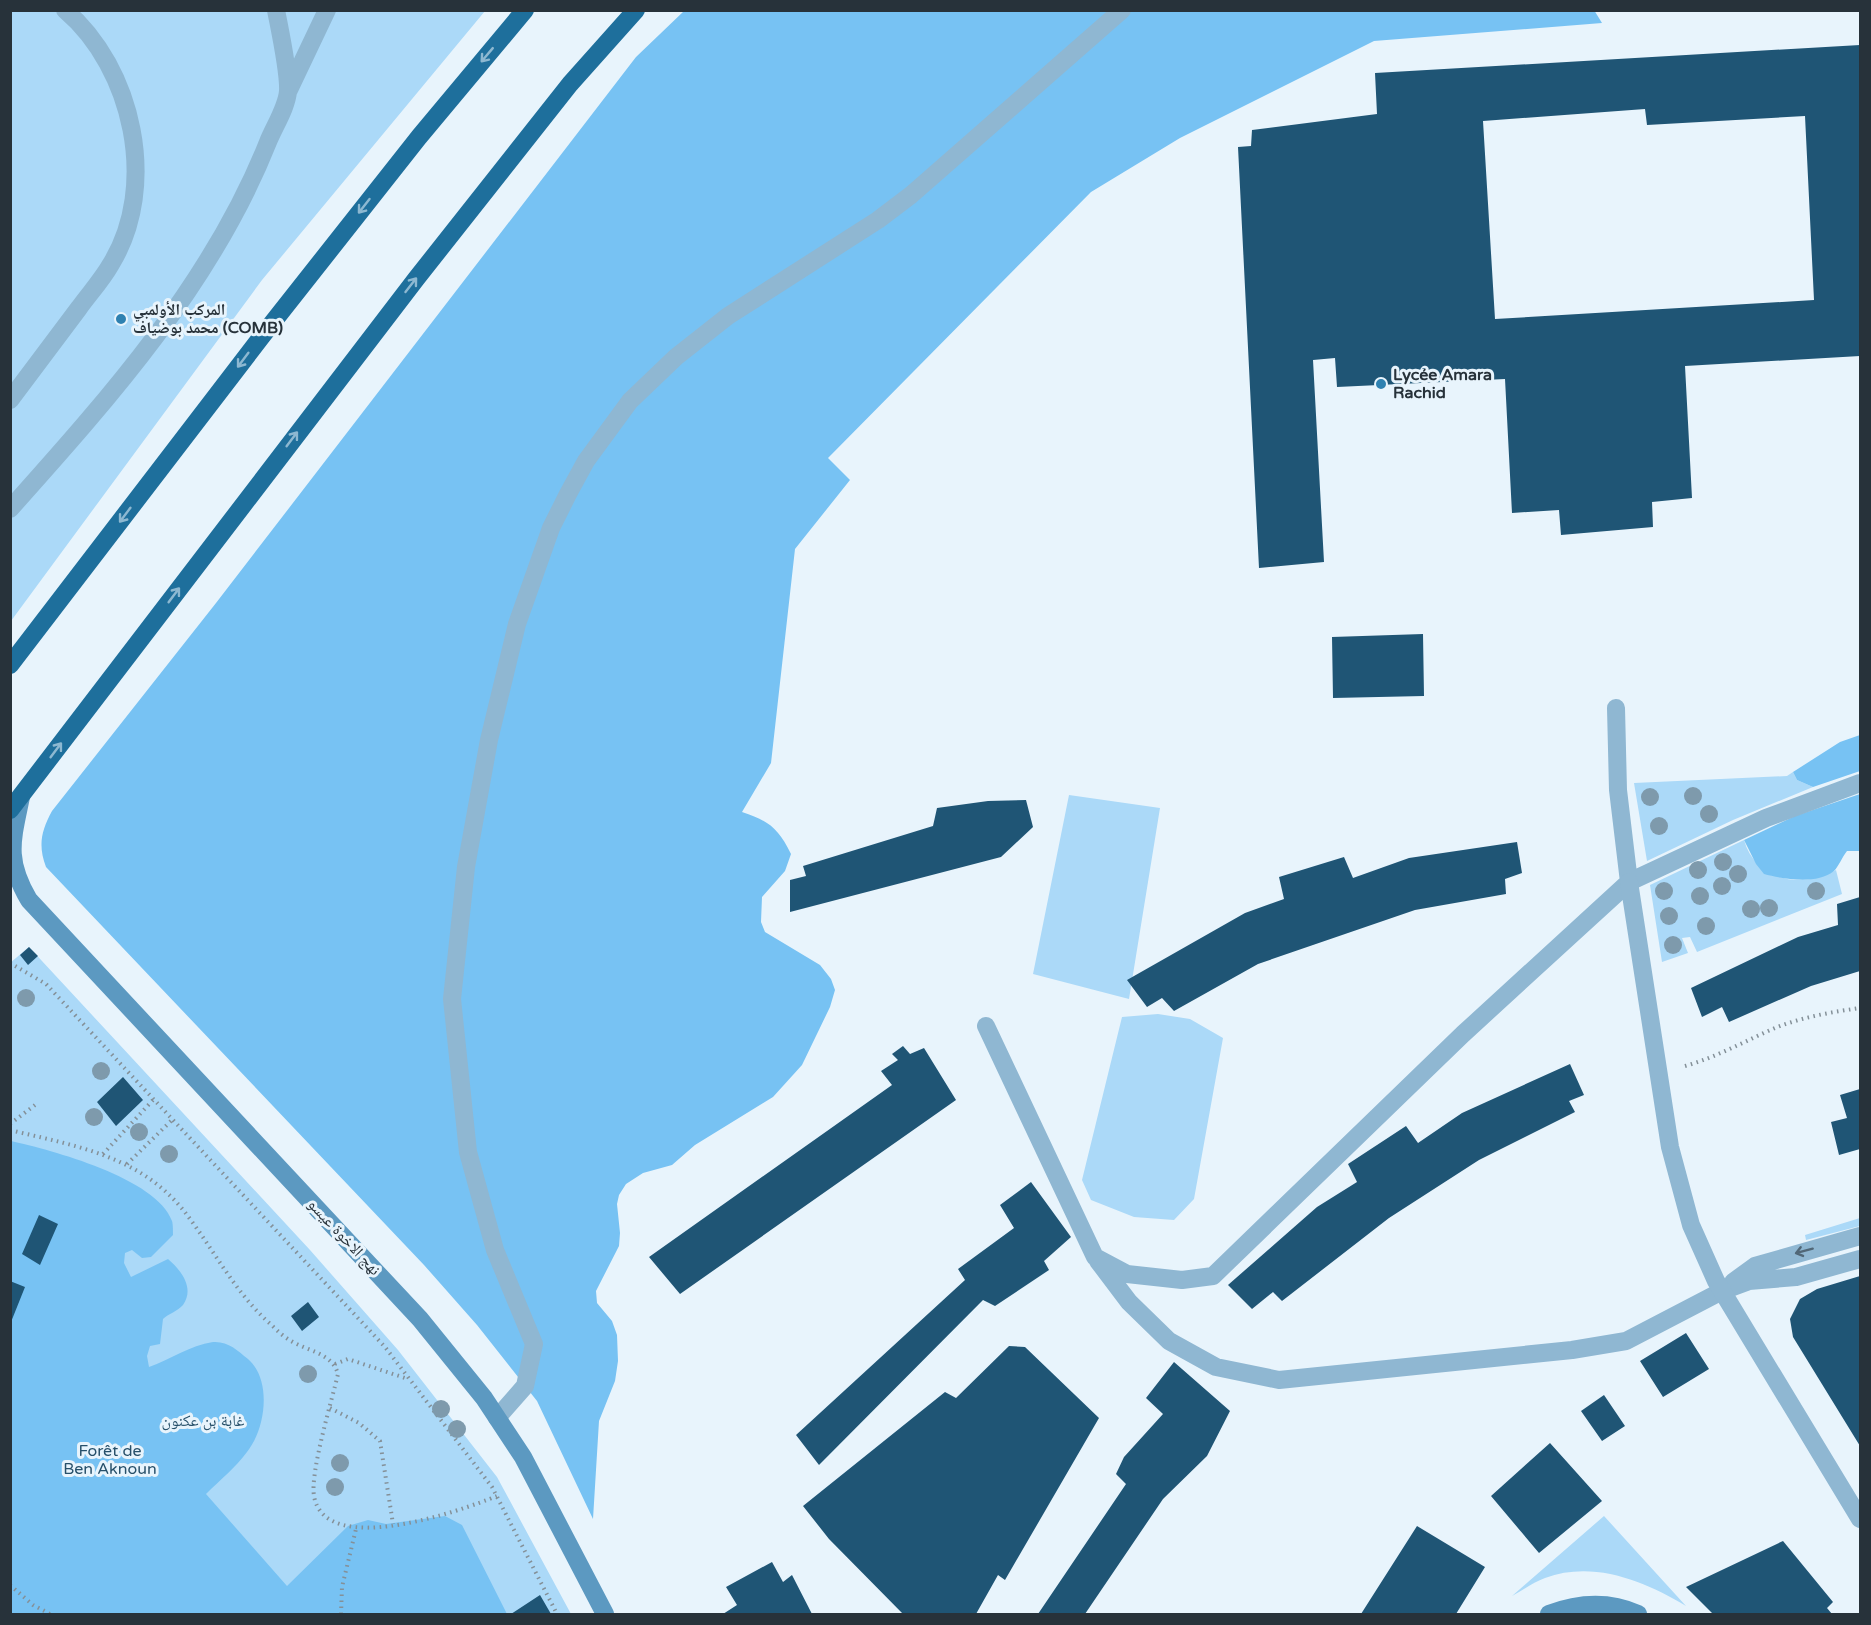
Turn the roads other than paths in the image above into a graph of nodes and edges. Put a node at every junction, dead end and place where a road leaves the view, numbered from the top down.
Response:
1 (65, 10) edge
2 (276, 10) edge
3 (327, 10) edge
4 (525, 10) edge
5 (636, 10) edge
6 (1122, 10) edge
7 (288, 92) junction
8 (10, 400) edge
9 (10, 508) edge
10 (10, 665) edge
11 (1616, 708) dead end
12 (1860, 783) edge
13 (16, 803) edge
14 (1629, 882) junction
15 (20, 899) edge
16 (986, 1026) dead end
17 (1860, 1236) edge
18 (1095, 1257) junction
19 (1860, 1259) edge
20 (1722, 1291) junction
21 (497, 1418) junction
22 (1860, 1519) edge
23 (605, 1614) edge
24 (1549, 1614) edge
25 (1638, 1614) edge

1 - 8 street
2 - 7 street
3 - 7 street
4 -> 10 highway
13 -> 5 highway
6 - 21 street
7 - 9 street
11 - 14 street
12 - 14 street
13 - 15 street, نهج الاخوة عيسو
14 - 18 street
14 - 20 street
15 - 21 street, نهج الاخوة عيسو
16 - 18 street
17 -> 20 street
18 - 20 street
19 - 20 street
20 - 22 street
21 - 23 street, نهج الاخوة عيسو
24 - 25 street

